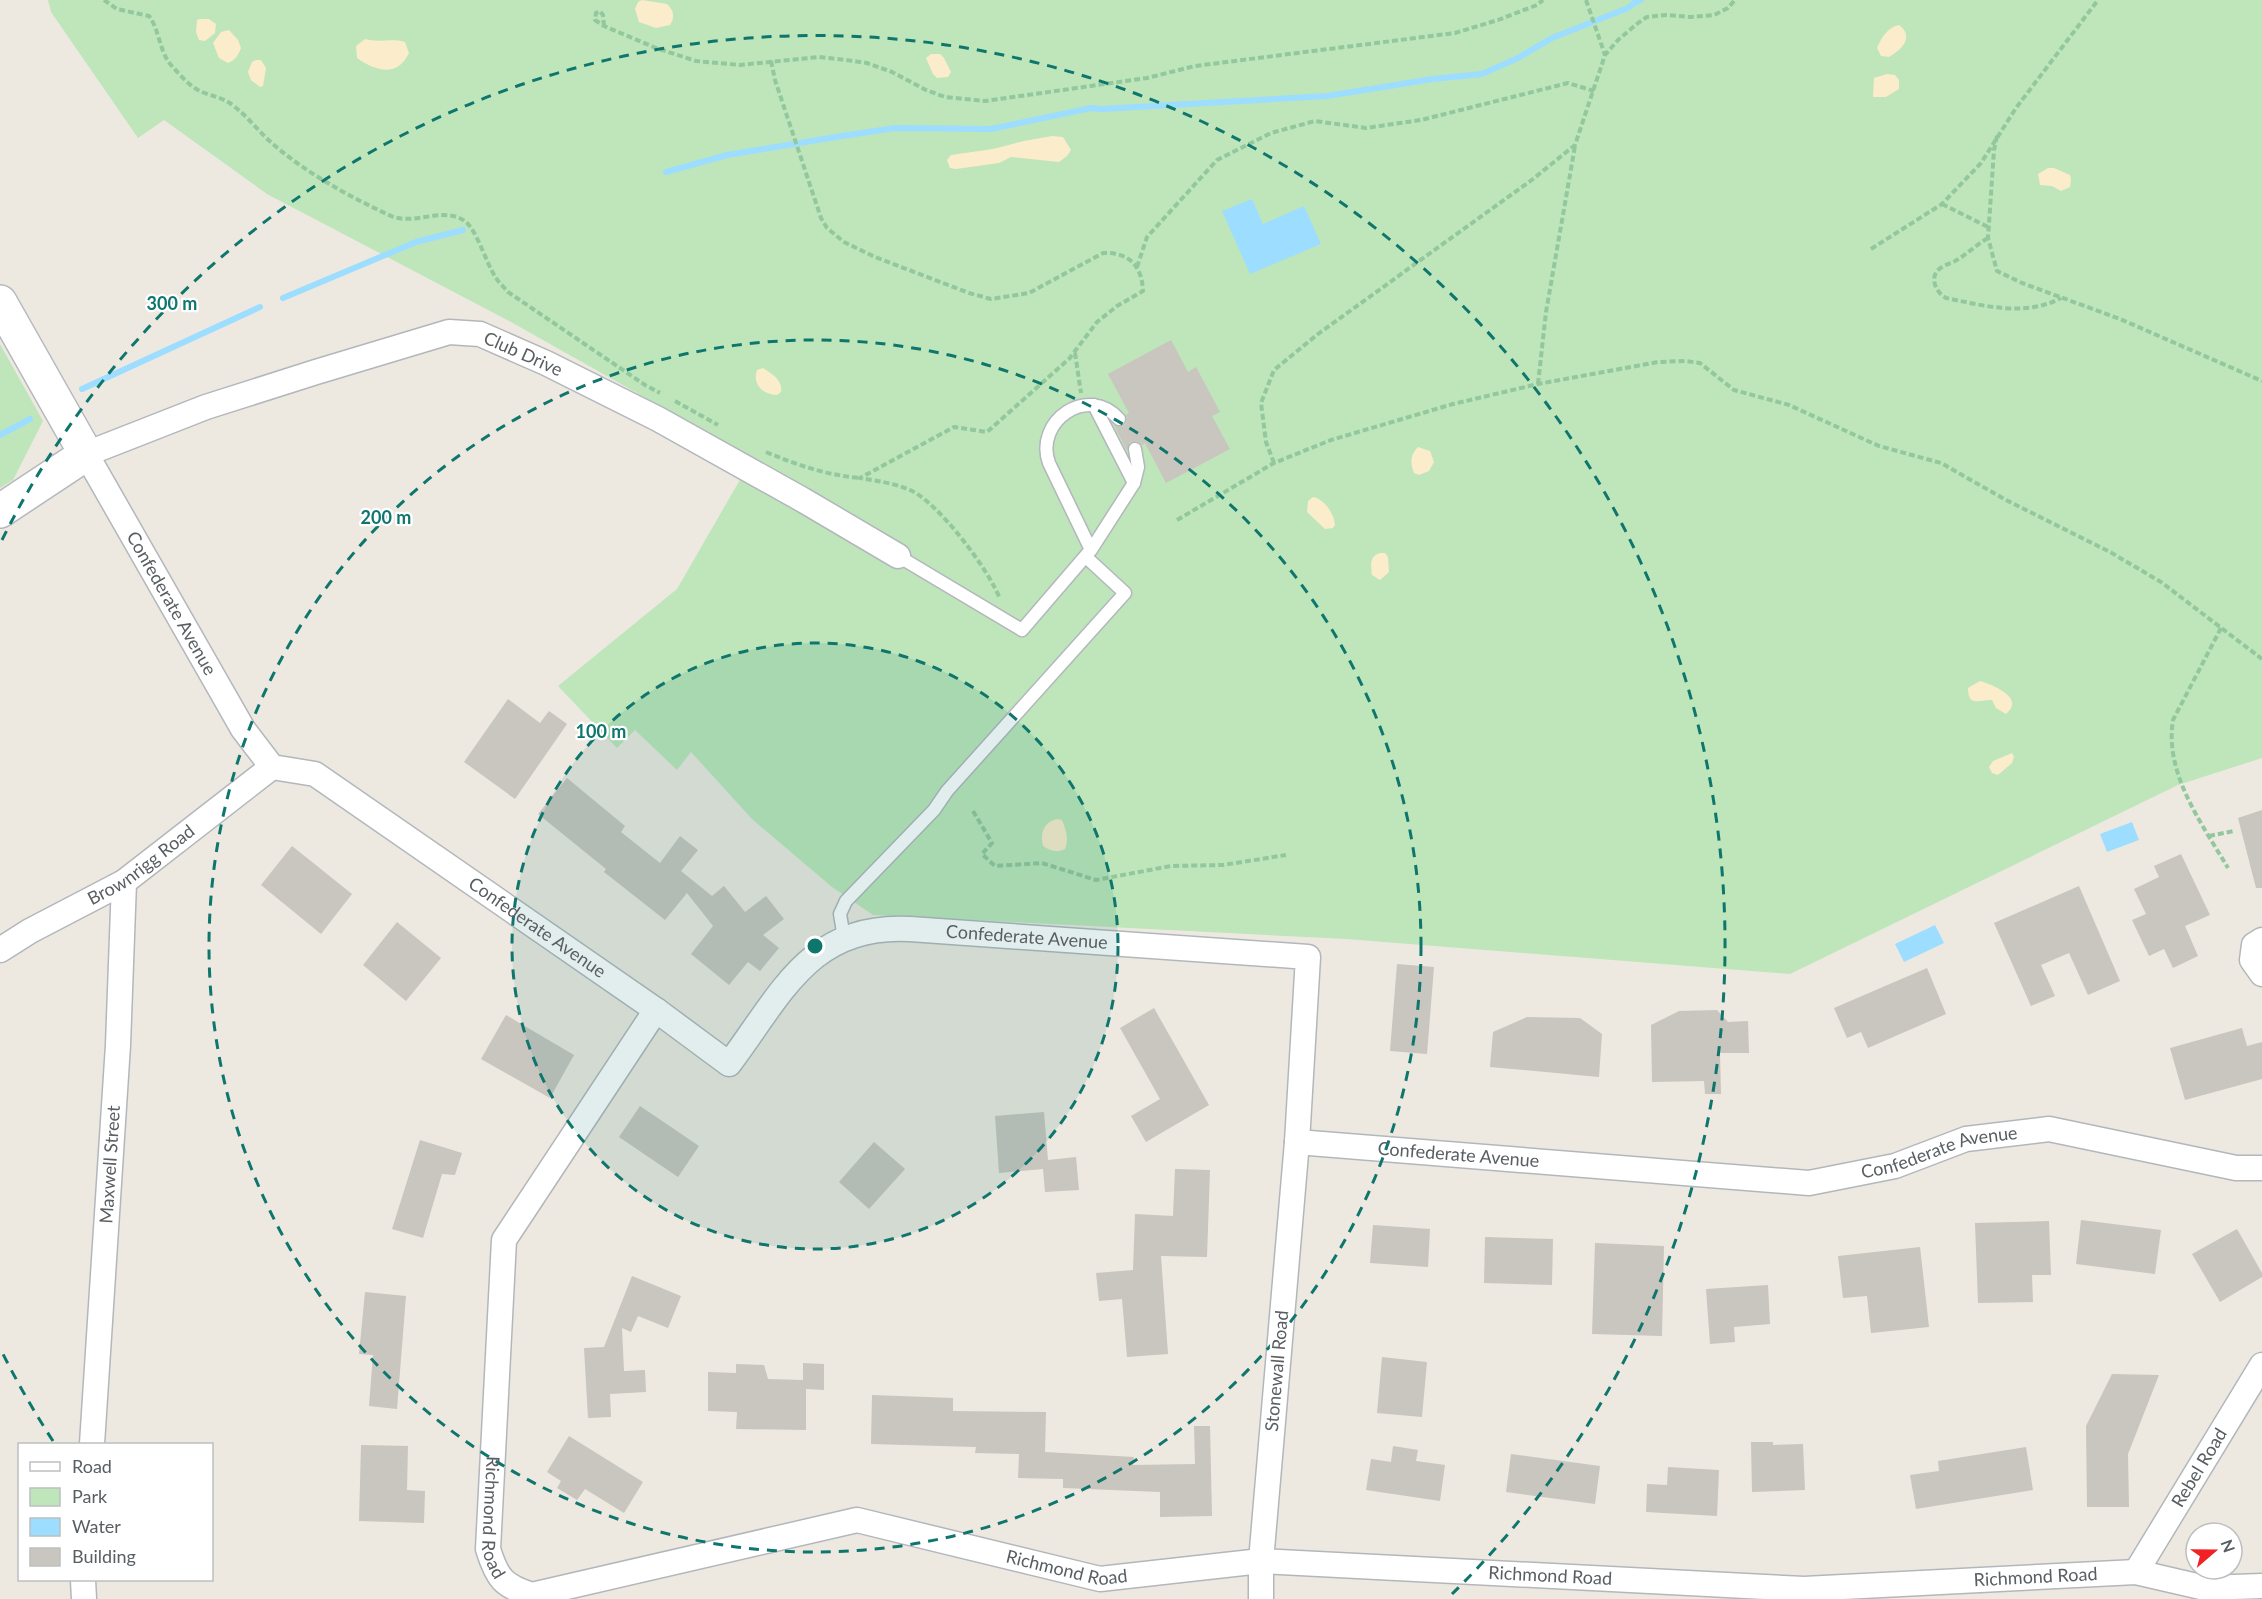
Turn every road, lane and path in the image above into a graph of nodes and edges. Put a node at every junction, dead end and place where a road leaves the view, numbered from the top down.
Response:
1 (104, 0) edge
2 (1543, 0) edge
3 (1586, 0) edge
4 (1735, 0) edge
5 (2098, 0) edge
6 (604, 26) dead end
7 (1605, 55) junction
8 (771, 62) junction
9 (1594, 90) junction
10 (1998, 136) junction
11 (1575, 145) junction
12 (1942, 204) junction
13 (1988, 227) junction
14 (1988, 238) junction
15 (1871, 249) dead end
16 (1137, 267) junction
17 (2062, 298) junction
18 (0, 302) edge
19 (1075, 352) junction
20 (2262, 381) edge
21 (1538, 384) junction
22 (663, 395) dead end
23 (672, 399) dead end
24 (1089, 405) junction
25 (1119, 419) dead end
26 (728, 431) dead end
27 (757, 449) dead end
28 (1135, 449) dead end
29 (86, 454) junction
30 (1274, 463) junction
31 (860, 478) junction
32 (1134, 483) junction
33 (0, 511) edge
34 (1177, 520) dead end
35 (1088, 553) junction
36 (898, 556) joint
37 (993, 612) junction
38 (2221, 628) junction
39 (2262, 659) edge
40 (272, 767) junction
41 (973, 811) dead end
42 (2234, 831) dead end
43 (2209, 836) junction
44 (1286, 855) dead end
45 (2228, 868) dead end
46 (124, 882) junction
47 (844, 938) junction
48 (2262, 940) edge
49 (0, 950) edge
50 (2262, 974) edge
51 (656, 1010) junction
52 (1297, 1143) junction
53 (2262, 1168) edge
54 (2262, 1365) edge
55 (92, 1443) edge
56 (1261, 1561) junction
57 (2136, 1572) junction
58 (83, 1581) edge
59 (2262, 1586) edge
60 (84, 1599) edge
61 (1261, 1599) edge

1 - 22 path
2 - 8 path
3 - 7 path
4 - 7 path
5 - 10 path
6 - 8 path
7 - 9 path
8 - 16 path
9 - 11 path
9 - 16 path
10 - 12 path
10 - 13 path
11 - 21 path
11 - 30 path
12 - 13 path
12 - 15 path
13 - 14 path
14 - 17 path
14 - 17 path
16 - 19 path
17 - 20 path
18 - 29 street, Confederate Avenue
19 - 24 path
19 - 31 path
21 - 30 path
21 - 38 path
23 - 26 path
24 - 25 lane
24 - 32 lane
24 - 35 lane
27 - 31 path
28 - 32 lane
29 - 33 street
29 - 36 street, Club Drive
29 - 40 street, Confederate Avenue
30 - 34 path
31 - 37 path
32 - 35 lane
35 - 37 lane
35 - 47 lane
36 - 37 lane
38 - 39 path
38 - 43 path
40 - 46 street, Brownrigg Road
40 - 51 street, Confederate Avenue
41 - 44 path
42 - 43 path
43 - 45 path
46 - 49 street, Brownrigg Road
46 - 55 street, Maxwell Street
47 - 51 street, Confederate Avenue
47 - 52 street, Confederate Avenue
48 - 50 street
51 - 56 street, Richmond Road
52 - 53 street, Confederate Avenue
52 - 56 street, Stonewall Road
54 - 57 street, Rebel Road
56 - 57 street, Richmond Road
56 - 61 street, Stonewall Road
57 - 59 street, Richmond Road
58 - 60 street

